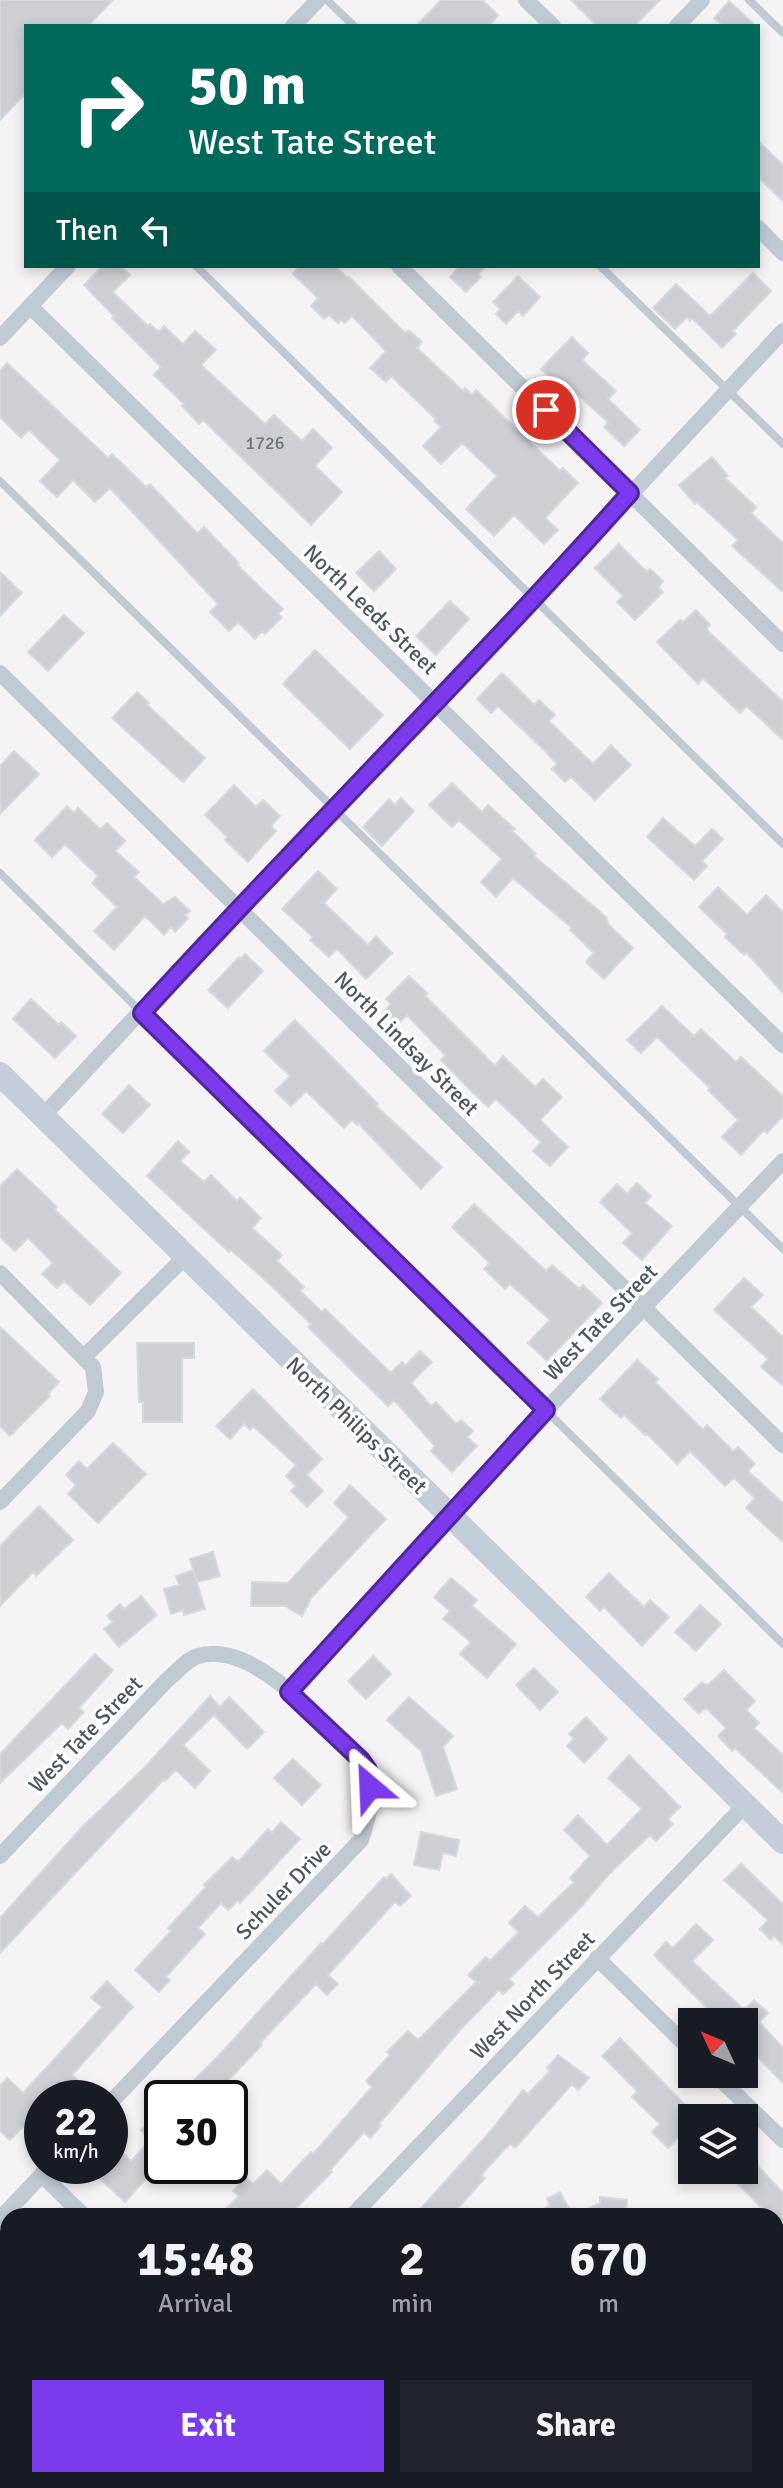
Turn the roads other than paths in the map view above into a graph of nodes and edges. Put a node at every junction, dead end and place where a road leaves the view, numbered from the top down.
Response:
1 (318, 0) edge
2 (327, 0) edge
3 (526, 0) edge
4 (702, 0) edge
5 (749, 0) edge
6 (295, 24) edge
7 (352, 24) edge
8 (551, 24) edge
9 (679, 24) edge
10 (783, 33) edge
11 (760, 230) edge
12 (783, 253) edge
13 (66, 268) edge
14 (198, 268) edge
15 (401, 268) edge
16 (602, 268) edge
17 (30, 306) junction
18 (783, 331) edge
19 (0, 338) edge
20 (727, 389) junction
21 (783, 444) edge
22 (0, 481) edge
23 (630, 493) junction
24 (533, 599) junction
25 (783, 644) edge
26 (0, 673) edge
27 (436, 703) junction
28 (336, 809) junction
29 (783, 844) edge
30 (0, 873) edge
31 (238, 907) junction
32 (142, 1013) junction
33 (783, 1045) edge
34 (0, 1074) edge
35 (43, 1116) junction
36 (783, 1161) edge
37 (740, 1206) junction
38 (783, 1249) edge
39 (185, 1257) junction
40 (0, 1273) edge
41 (645, 1308) junction
42 (84, 1357) junction
43 (546, 1410) junction
44 (783, 1445) edge
45 (0, 1502) edge
46 (450, 1516) junction
47 (783, 1644) edge
48 (289, 1692) junction
49 (745, 1805) junction
50 (783, 1842) edge
51 (0, 1856) edge
52 (597, 1958) junction
53 (678, 2037) edge
54 (128, 2084) edge
55 (729, 2088) edge
56 (783, 2140) edge
57 (33, 2184) edge
58 (58, 2184) edge
59 (10, 2208) edge
60 (77, 2208) edge
61 (360, 2208) edge

1 - 6 street
2 - 7 lane
3 - 8 street
4 - 9 street
5 - 10 lane
11 - 12 street
13 - 17 street
14 - 24 lane
15 - 23 street
16 - 20 lane
17 - 19 street
17 - 27 street, North Leeds Street
18 - 20 street
20 - 21 lane
20 - 23 street
22 - 28 lane
23 - 24 street
23 - 25 street
24 - 27 street
24 - 29 lane
26 - 31 street, North Lindsay Street
27 - 28 street
27 - 33 street, North Leeds Street
28 - 31 street
28 - 37 lane
30 - 32 lane
31 - 32 street
31 - 41 street, North Lindsay Street
32 - 35 street
32 - 43 lane
34 - 35 street, North Philips Street
35 - 39 street, North Philips Street
36 - 37 street, West Tate Street
37 - 38 lane
37 - 41 street, West Tate Street
39 - 42 street
39 - 46 street, North Philips Street
40 - 42 street
41 - 43 street, West Tate Street
41 - 44 street, North Lindsay Street
42 - 45 street
43 - 46 street, West Tate Street
43 - 47 lane
46 - 48 street, West Tate Street
46 - 49 street, North Philips Street
48 - 51 street, West Tate Street
48 - 54 street, Schuler Drive
49 - 50 street, North Philips Street
49 - 52 street, West North Street
52 - 53 street
52 - 61 street, West North Street
55 - 56 street
57 - 59 street
58 - 60 street

